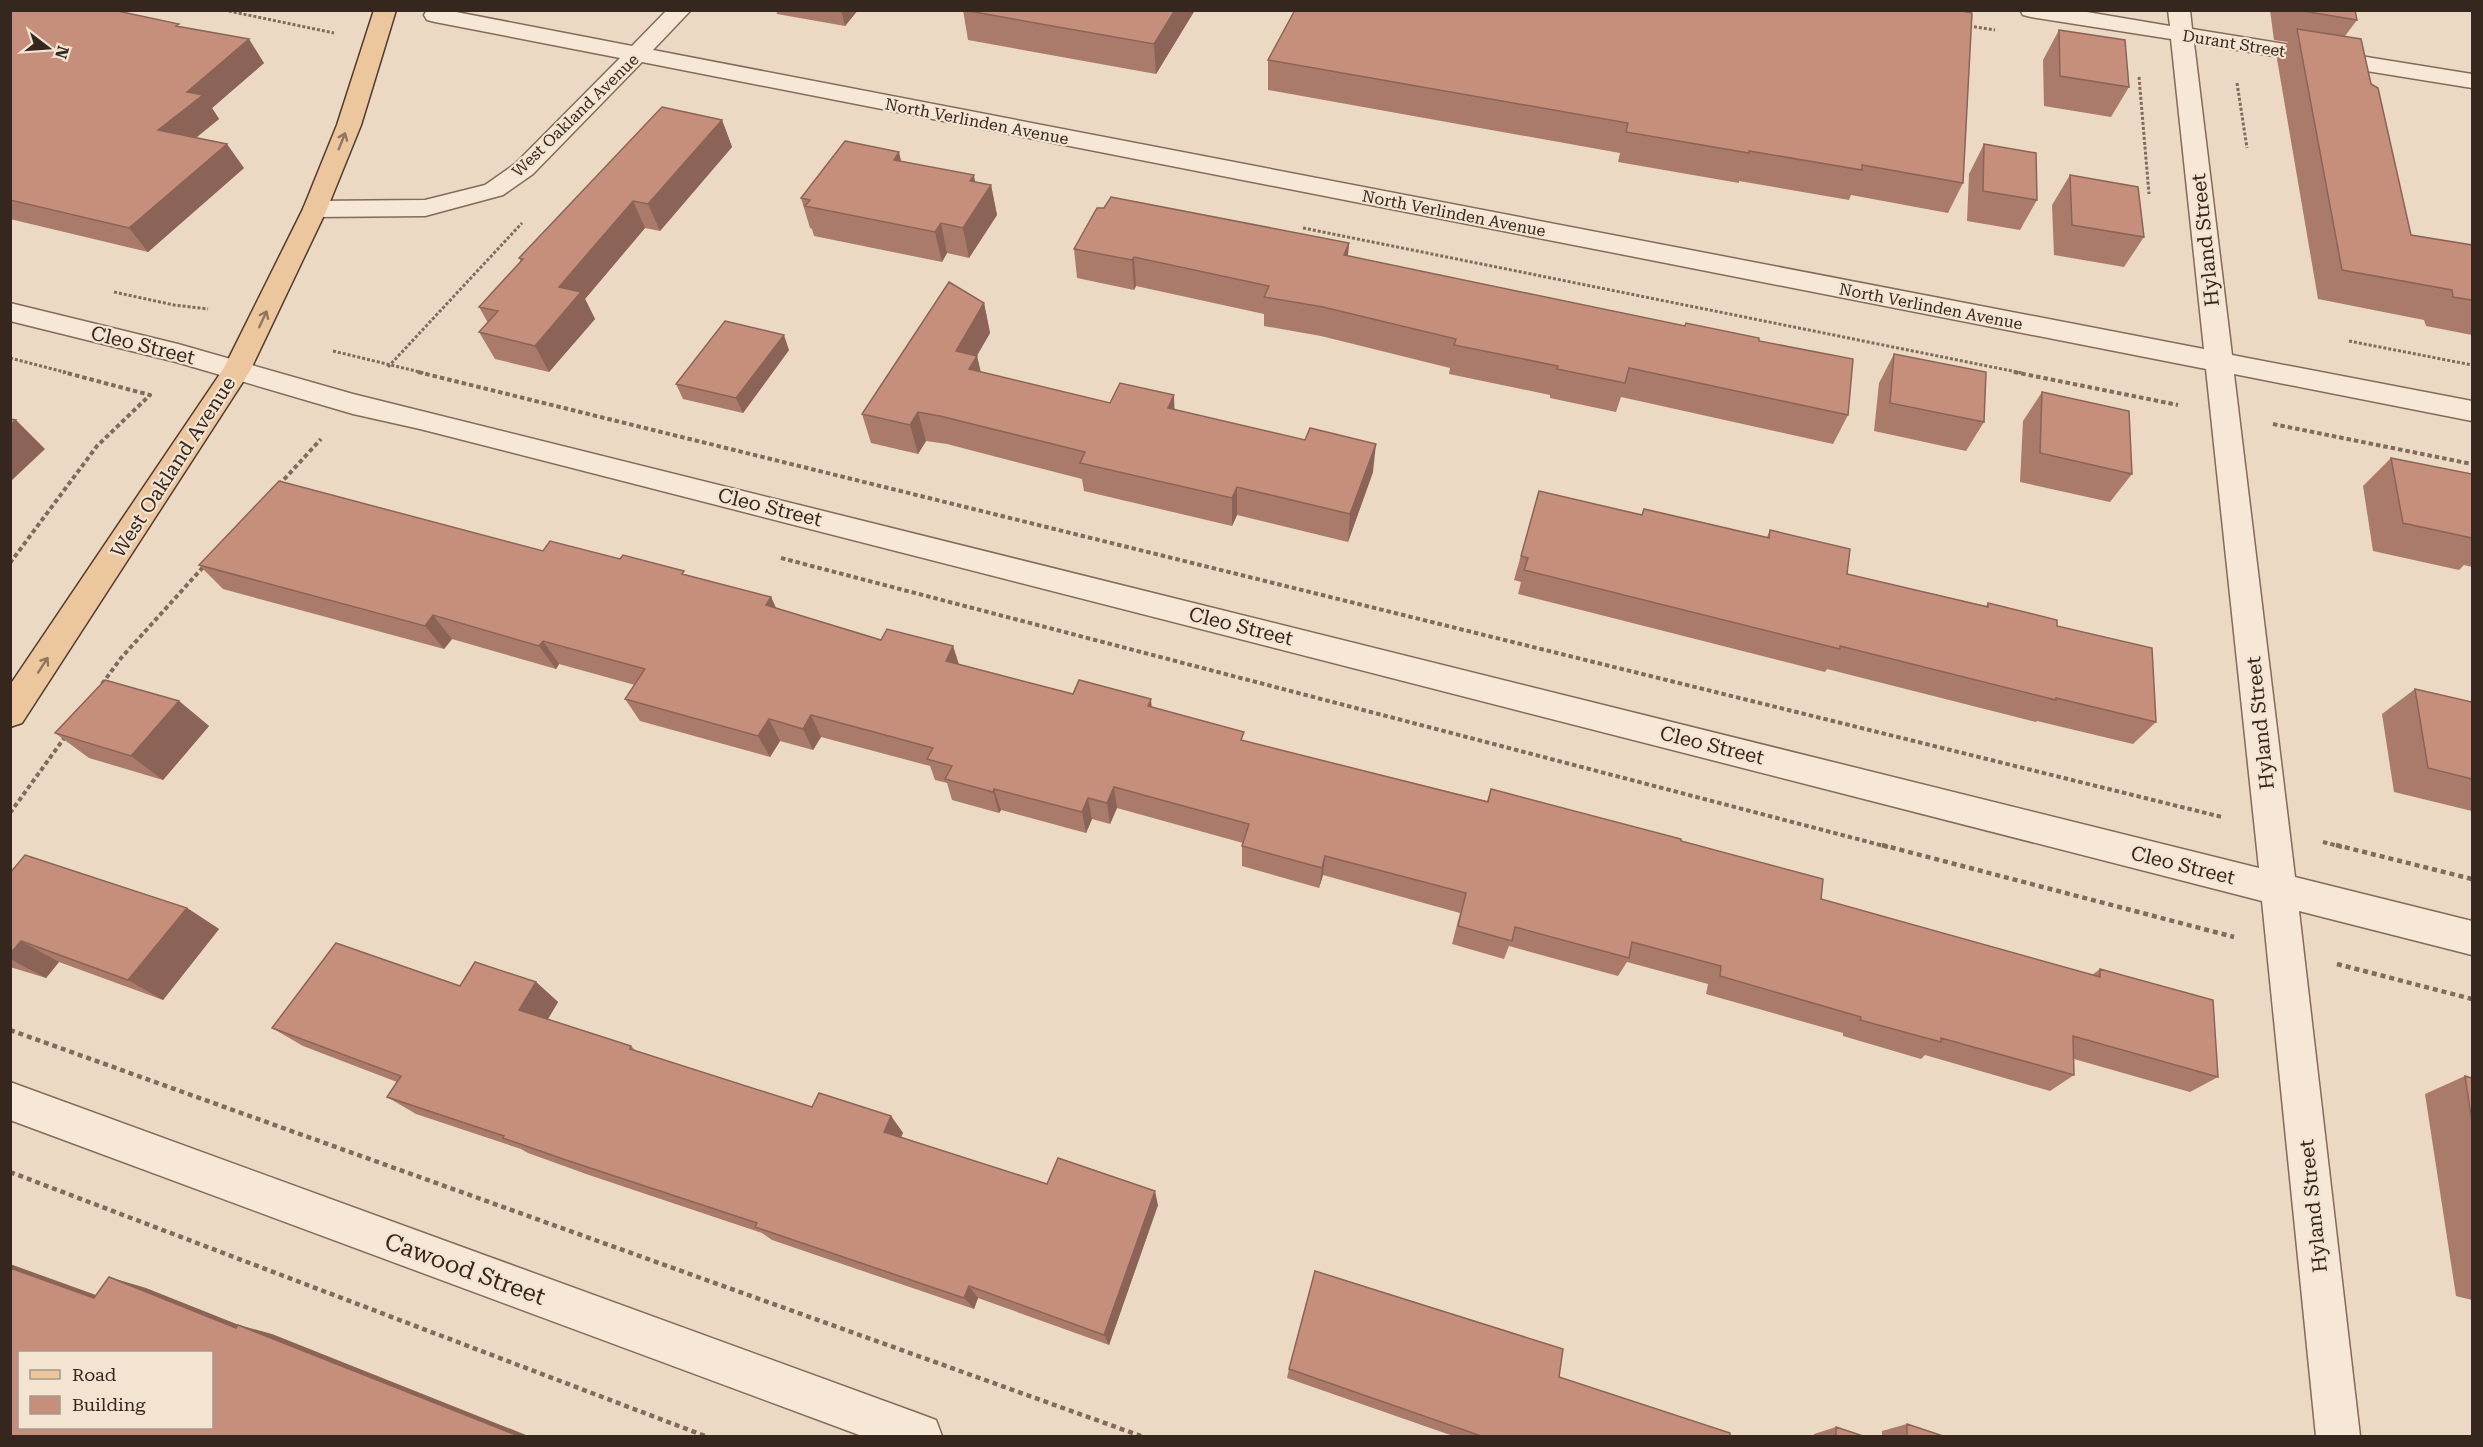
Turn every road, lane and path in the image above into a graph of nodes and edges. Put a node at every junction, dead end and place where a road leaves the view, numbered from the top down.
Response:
1 (224, 10) edge
2 (385, 10) edge
3 (680, 10) edge
4 (2031, 10) edge
5 (435, 15) dead end
6 (2181, 22) edge
7 (2135, 27) junction
8 (338, 34) dead end
9 (637, 55) junction
10 (2472, 81) edge
11 (2149, 194) dead end
12 (315, 209) junction
13 (1300, 227) dead end
14 (10, 312) edge
15 (323, 349) dead end
16 (10, 358) edge
17 (2219, 362) junction
18 (236, 371) junction
19 (2472, 411) edge
20 (2225, 414) junction
21 (322, 439) dead end
22 (2472, 464) edge
23 (274, 491) edge
24 (772, 556) dead end
25 (209, 561) edge
26 (10, 563) edge
27 (100, 687) edge
28 (10, 713) edge
29 (66, 735) edge
30 (10, 813) edge
31 (2271, 829) junction
32 (2472, 879) edge
33 (2279, 889) junction
34 (2472, 938) edge
35 (2286, 951) junction
36 (2472, 999) edge
37 (10, 1030) edge
38 (10, 1101) edge
39 (10, 1172) edge
40 (705, 1437) edge
41 (920, 1437) edge
42 (1141, 1437) edge
43 (2338, 1437) edge

1 - 8 path
12 -> 2 main road, West Oakland Avenue
3 - 9 street, West Oakland Avenue
4 - 7 street, Durant Street
5 - 9 street, North Verlinden Avenue
6 - 7 street, Durant Street
6 - 10 street, Durant Street
6 - 17 street, Hyland Street
7 - 11 path
9 - 12 street, West Oakland Avenue
9 - 17 street, North Verlinden Avenue
18 -> 12 main road, West Oakland Avenue
13 - 20 path
14 - 18 street, Cleo Street
15 - 31 path
16 - 26 path
17 - 19 street, North Verlinden Avenue
17 - 20 street, Hyland Street
28 -> 18 main road, West Oakland Avenue
18 - 33 street, Cleo Street
20 - 22 path
20 - 31 street, Hyland Street
21 - 23 path
24 - 35 path
25 - 27 path
29 - 30 path
31 - 32 path
31 - 33 street, Hyland Street
33 - 34 street, Cleo Street
33 - 35 street, Hyland Street
35 - 36 path
35 - 43 street, Hyland Street
37 - 42 path
38 - 41 street, Cawood Street
39 - 40 path

